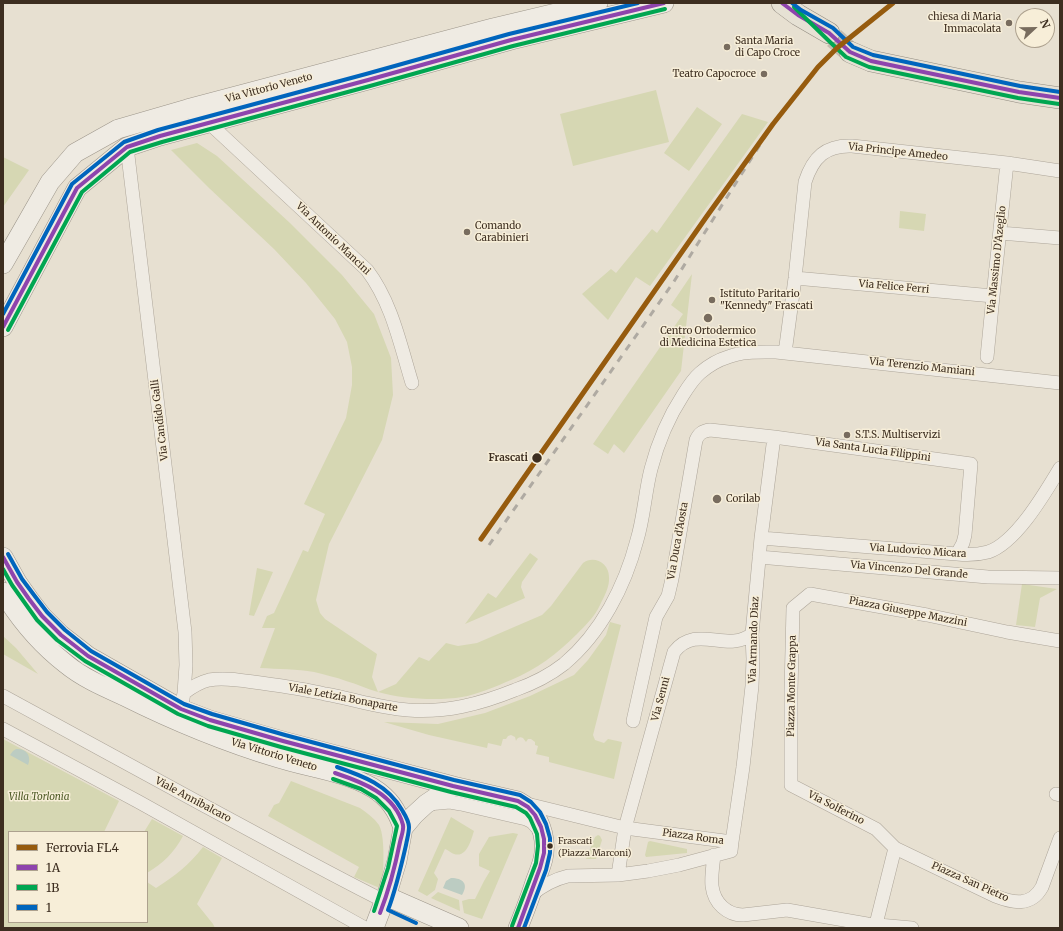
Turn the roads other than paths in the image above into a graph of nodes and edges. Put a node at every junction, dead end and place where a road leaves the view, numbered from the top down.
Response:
1 (598, 3) edge
2 (664, 3) edge
3 (782, 3) edge
4 (798, 3) edge
5 (850, 52) tunnel mouth
6 (1060, 98) edge
7 (209, 123) junction
8 (128, 147) junction
9 (1008, 163) junction
10 (1060, 171) edge
11 (1000, 233) junction
12 (1060, 238) edge
13 (3, 264) edge
14 (795, 278) junction
15 (993, 296) junction
16 (3, 327) edge
17 (785, 352) junction
18 (987, 357) dead end
19 (1060, 382) edge
20 (412, 383) dead end
21 (774, 437) junction
22 (657, 447) joint
23 (1060, 468) edge
24 (761, 538) junction
25 (957, 554) junction
26 (3, 557) edge
27 (759, 557) junction
28 (1060, 578) edge
29 (3, 592) edge
30 (810, 594) joint
31 (752, 634) junction
32 (1060, 641) edge
33 (3, 696) edge
34 (180, 707) junction
35 (633, 721) dead end
36 (3, 729) edge
37 (791, 785) joint
38 (453, 786) junction
39 (518, 801) junction
40 (426, 804) junction
41 (403, 828) junction
42 (625, 828) junction
43 (880, 832) joint
44 (543, 836) junction
45 (1060, 838) edge
46 (732, 842) junction
47 (895, 848) junction
48 (714, 855) junction
49 (618, 875) junction
50 (531, 895) junction
51 (385, 899) junction
52 (875, 926) edge
53 (365, 928) edge
54 (374, 928) edge
55 (459, 928) edge
56 (518, 928) edge
57 (912, 928) edge

1 - 13 main road, Via Vittorio Veneto
2 - 7 main road, Via Vittorio Veneto
3 - 4 main road
5 - 6 main road
7 - 8 main road, Via Vittorio Veneto
7 - 20 street, Via Antonio Mancini
8 - 16 main road, Via Vittorio Veneto
8 - 34 street, Via Candido Galli
9 - 10 street, Via Principe Amedeo
9 - 11 street, Via Massimo D'Azeglio
9 - 14 street, Via Principe Amedeo
11 - 12 street
11 - 15 street, Via Massimo D'Azeglio
14 - 15 street, Via Felice Ferri
14 - 17 street, Via Principe Amedeo
15 - 18 street, Via Massimo D'Azeglio
17 - 19 street, Via Terenzio Mamiani
17 - 22 street, Via Terenzio Mamiani
21 - 24 street, Via Armando Diaz
21 - 25 street, Via Santa Lucia Filippini
21 - 35 street, Via Duca d'Aosta
22 - 34 street, Viale Letizia Bonaparte
23 - 25 street, Via Ludovico Micara
24 - 25 street, Via Ludovico Micara
24 - 27 street, Via Armando Diaz
26 - 34 main road, Via Vittorio Veneto
27 - 28 street, Via Vincenzo Del Grande
27 - 31 street, Via Armando Diaz
29 - 34 main road, Via Vittorio Veneto
30 - 32 street, Piazza Giuseppe Mazzini
30 - 37 street, Piazza Monte Grappa
31 - 42 street, Via Senni
31 - 46 street, Via Armando Diaz
33 - 51 street, Viale Annibalcaro
34 - 38 main road, Via Vittorio Veneto
34 - 41 main road, Via Vittorio Veneto
36 - 53 street
37 - 43 street, Via Solferino
38 - 39 main road, Via Vittorio Veneto
38 - 40 main road
39 - 42 street
39 - 44 main road
40 - 41 main road
40 - 44 street
41 - 51 main road
42 - 46 street, Piazza Roma
42 - 49 street
43 - 47 street, Piazza San Pietro
44 - 50 main road
45 - 47 street, Piazza San Pietro
46 - 48 street, Piazza Roma
47 - 52 street
48 - 49 street, Piazza Roma
48 - 52 street
49 - 50 street, Piazza Roma
50 - 56 main road
51 - 54 main road
51 - 55 main road
52 - 57 street

